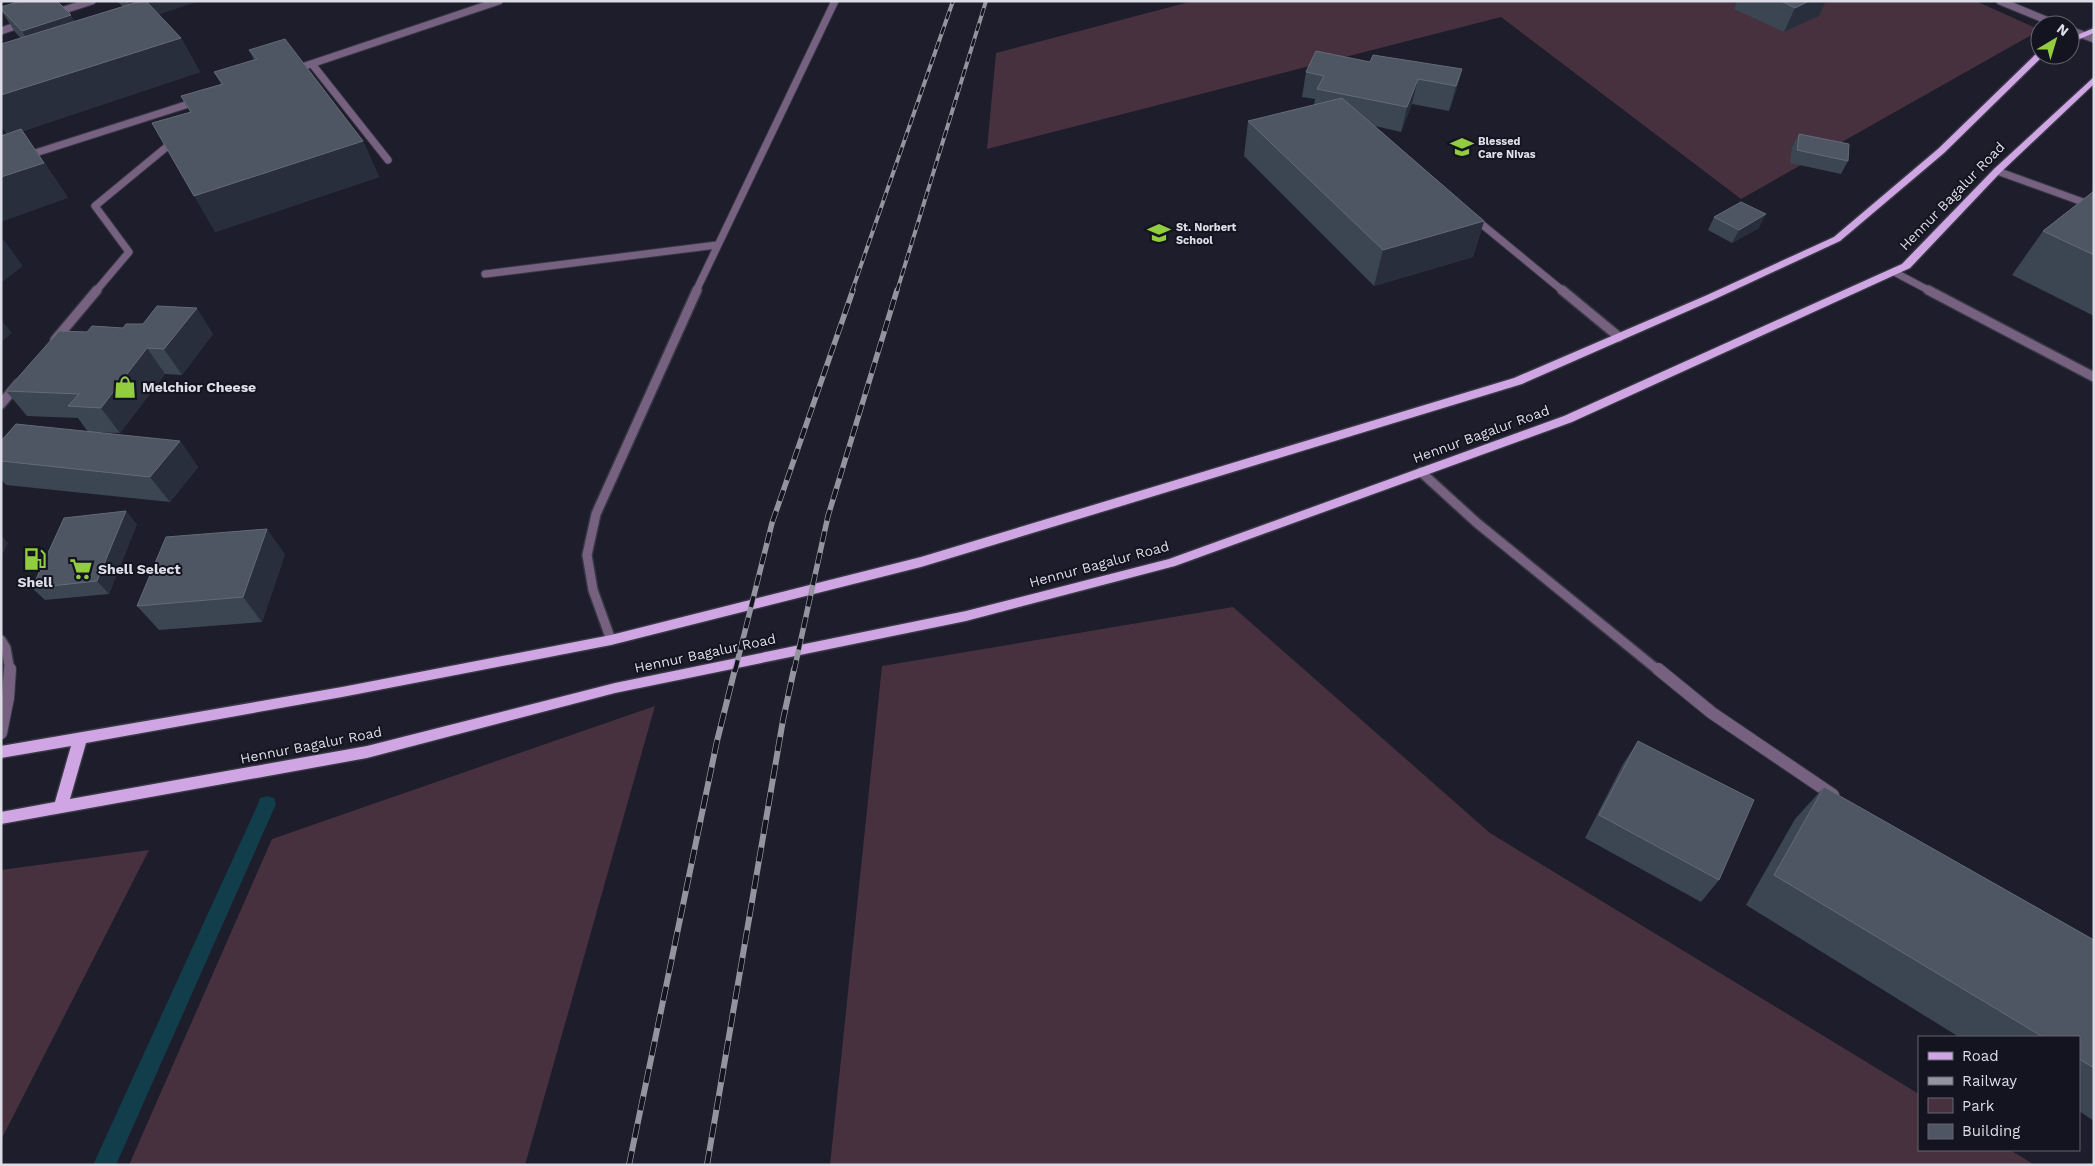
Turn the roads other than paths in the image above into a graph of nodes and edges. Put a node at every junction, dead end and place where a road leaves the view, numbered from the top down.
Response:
1 (92, 1) edge
2 (499, 1) edge
3 (835, 1) edge
4 (2000, 1) edge
5 (2034, 15) edge
6 (47, 16) edge
7 (29, 22) edge
8 (2094, 30) edge
9 (1, 31) edge
10 (2082, 35) joint
11 (2094, 39) edge
12 (312, 64) junction
13 (2030, 65) edge
14 (286, 73) edge
15 (2094, 79) edge
16 (206, 98) edge
17 (180, 134) edge
18 (388, 160) dead end
19 (1, 164) edge
20 (1997, 171) junction
21 (2094, 206) edge
22 (1466, 211) edge
23 (717, 245) junction
24 (1894, 272) junction
25 (485, 274) dead end
26 (1619, 337) junction
27 (52, 344) edge
28 (27, 374) edge
29 (2094, 377) edge
30 (1, 404) edge
31 (1421, 472) junction
32 (1, 640) edge
33 (611, 640) junction
34 (1, 734) edge
35 (80, 738) junction
36 (1, 752) edge
37 (1844, 802) edge
38 (61, 807) junction
39 (1, 818) edge

1 - 6 street
2 - 12 street
3 - 23 street
4 - 5 street
7 - 9 street
8 - 10 main road
10 - 11 street
12 - 14 street
12 - 18 street
13 - 26 main road
15 - 20 main road, Hennur Bagalur Road
16 - 19 street
17 - 27 street
20 - 21 street
20 - 24 main road, Hennur Bagalur Road
22 - 26 street
23 - 25 street
23 - 33 street
24 - 29 street
24 - 31 main road, Hennur Bagalur Road
26 - 33 main road
28 - 30 street
31 - 37 street
31 - 38 main road, Hennur Bagalur Road
32 - 34 street
33 - 35 main road
35 - 36 main road
35 - 38 main road
38 - 39 main road, Hennur Bagalur Road

